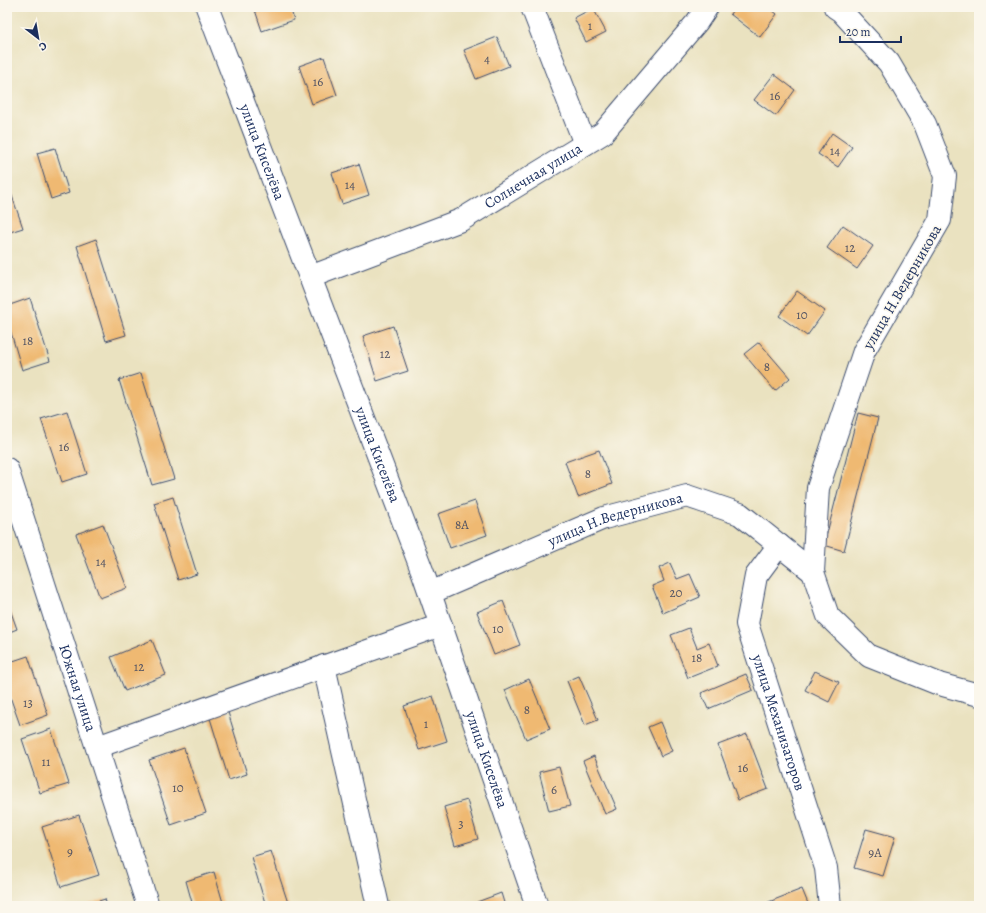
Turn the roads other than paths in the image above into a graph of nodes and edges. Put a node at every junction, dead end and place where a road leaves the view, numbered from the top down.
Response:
1 (207, 7) edge
2 (532, 7) edge
3 (707, 7) edge
4 (834, 7) edge
5 (585, 144) junction
6 (310, 277) junction
7 (7, 470) edge
8 (779, 545) junction
9 (813, 572) junction
10 (430, 593) junction
11 (441, 625) junction
12 (324, 666) junction
13 (979, 695) edge
14 (97, 747) junction
15 (148, 906) edge
16 (378, 906) edge
17 (537, 906) edge
18 (830, 906) edge

1 - 6 street, улица Киселёва
2 - 5 street
3 - 5 street, Солнечная улица
4 - 9 street, улица Н.Ведерникова
5 - 6 street, Солнечная улица
6 - 10 street, улица Киселёва
7 - 14 street, Южная улица
8 - 9 street, улица Н.Ведерникова
8 - 10 street, улица Н.Ведерникова
8 - 18 street, улица Механизаторов
9 - 13 street, улица Н.Ведерникова
10 - 11 street, улица Киселёва
11 - 12 street
11 - 17 street, улица Киселёва
12 - 14 street
12 - 16 street
14 - 15 street, Южная улица

